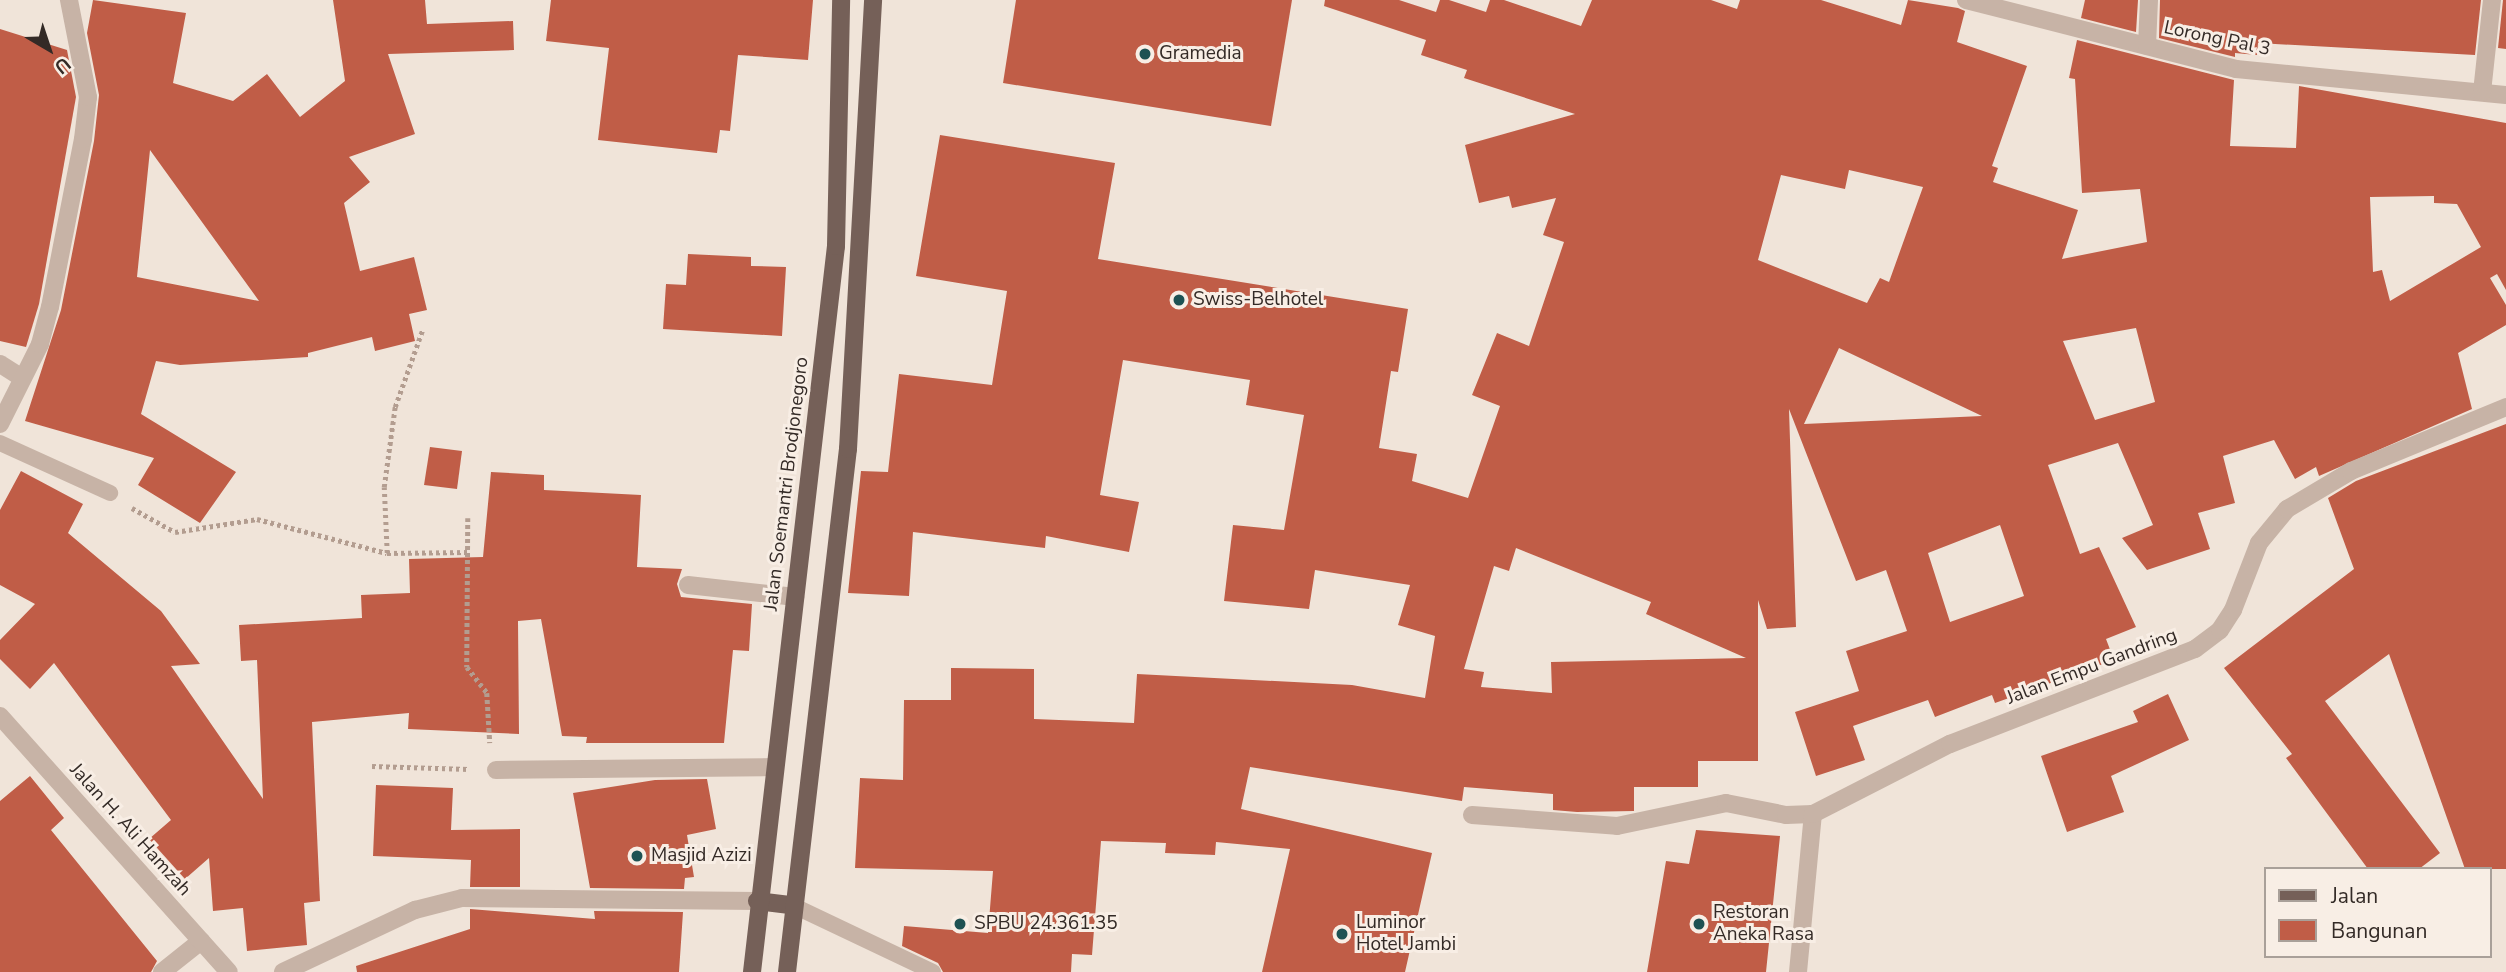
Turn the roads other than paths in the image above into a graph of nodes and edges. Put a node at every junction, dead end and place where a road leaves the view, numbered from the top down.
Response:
1 (69, 0) edge
2 (841, 0) edge
3 (873, 0) edge
4 (1966, 0) edge
5 (2149, 0) edge
6 (2492, 0) edge
7 (2147, 46) junction
8 (2482, 92) junction
9 (2506, 95) edge
10 (0, 364) edge
11 (22, 378) junction
12 (2506, 407) edge
13 (0, 424) edge
14 (0, 443) edge
15 (110, 493) road end
16 (688, 585) dead end
17 (795, 597) junction
18 (0, 716) edge
19 (774, 768) junction
20 (496, 770) road end
21 (1813, 814) junction
22 (1472, 815) dead end
23 (757, 901) junction
24 (792, 905) junction
25 (201, 941) junction
26 (162, 972) edge
27 (229, 972) edge
28 (284, 972) edge
29 (752, 972) edge
30 (787, 972) edge
31 (933, 972) edge
32 (1798, 972) edge

1 - 11 street
2 - 17 main road, Jalan Soemantri Brodjonegoro
3 - 24 main road
4 - 7 street, Lorong Pal 3
5 - 7 street
6 - 8 street
7 - 8 street, Lorong Pal 3
8 - 9 street, Lorong Pal 3
10 - 11 street
11 - 13 street
12 - 21 street, Jalan Empu Gandring
14 - 15 lane
16 - 17 street
17 - 19 main road, Jalan Soemantri Brodjonegoro
18 - 25 street, Jalan H. Ali Hamzah
19 - 20 street
19 - 23 main road, Jalan Soemantri Brodjonegoro
21 - 22 street
21 - 32 street
23 - 24 main road
23 - 28 street
23 - 29 main road, Jalan Soemantri Brodjonegoro
24 - 30 main road
24 - 31 lane
25 - 26 street
25 - 27 street, Jalan H. Ali Hamzah

